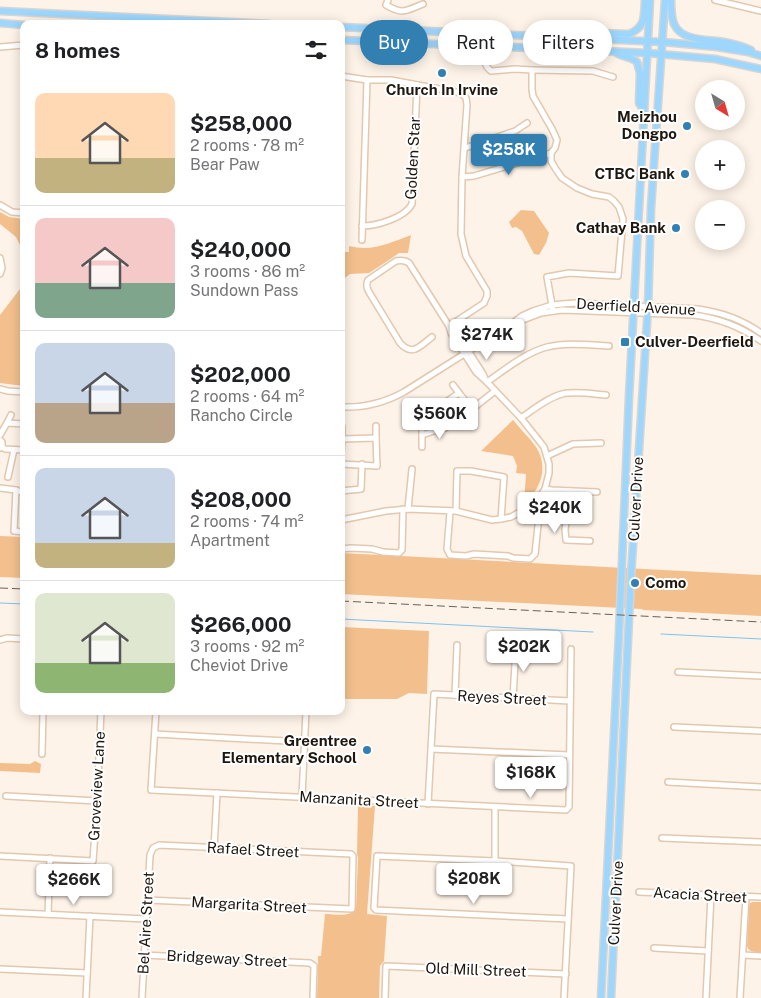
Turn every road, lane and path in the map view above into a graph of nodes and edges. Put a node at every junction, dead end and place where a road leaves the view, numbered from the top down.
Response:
1 (645, 0) edge
2 (650, 0) edge
3 (666, 0) edge
4 (671, 0) edge
5 (715, 0) edge
6 (387, 2) edge
7 (423, 4) dead end
8 (0, 11) edge
9 (761, 11) edge
10 (160, 20) edge
11 (0, 24) edge
12 (20, 25) edge
13 (345, 27) edge
14 (612, 34) edge
15 (523, 36) edge
16 (612, 39) edge
17 (345, 40) edge
18 (649, 41) junction
19 (663, 42) junction
20 (438, 44) edge
21 (20, 46) edge
22 (0, 47) edge
23 (513, 47) edge
24 (614, 52) junction
25 (648, 53) junction
26 (662, 54) junction
27 (761, 56) edge
28 (486, 65) edge
29 (750, 66) junction
30 (761, 69) edge
31 (532, 70) junction
32 (761, 75) edge
33 (345, 77) edge
34 (613, 77) dead end
35 (367, 80) junction
36 (416, 85) junction
37 (644, 111) junction
38 (527, 123) dead end
39 (465, 148) junction
40 (551, 153) junction
41 (462, 177) junction
42 (640, 193) junction
43 (0, 205) edge
44 (651, 208) junction
45 (20, 213) edge
46 (362, 226) junction
47 (362, 240) dead end
48 (0, 258) edge
49 (0, 274) edge
50 (552, 308) junction
51 (634, 309) junction
52 (647, 310) junction
53 (449, 326) junction
54 (761, 333) edge
55 (432, 337) dead end
56 (761, 341) edge
57 (609, 346) dead end
58 (467, 352) junction
59 (487, 382) junction
60 (453, 385) dead end
61 (0, 389) edge
62 (495, 391) junction
63 (20, 392) edge
64 (459, 393) junction
65 (606, 395) dead end
66 (345, 408) edge
67 (438, 408) junction
68 (11, 415) dead end
69 (422, 418) junction
70 (521, 418) junction
71 (7, 423) junction
72 (20, 424) edge
73 (410, 424) dead end
74 (452, 425) dead end
75 (376, 426) dead end
76 (445, 428) junction
77 (0, 435) edge
78 (422, 435) junction
79 (376, 438) junction
80 (345, 439) edge
81 (0, 440) edge
82 (601, 443) dead end
83 (422, 447) dead end
84 (1, 448) edge
85 (14, 450) junction
86 (20, 450) edge
87 (547, 456) junction
88 (345, 464) edge
89 (362, 464) junction
90 (412, 469) dead end
91 (8, 477) dead end
92 (0, 488) edge
93 (545, 489) junction
94 (16, 490) junction
95 (345, 491) edge
96 (570, 491) junction
97 (20, 492) edge
98 (597, 492) dead end
99 (532, 505) junction
100 (406, 509) junction
101 (456, 511) junction
102 (450, 512) junction
103 (345, 519) edge
104 (501, 520) junction
105 (20, 532) edge
106 (590, 542) dead end
107 (345, 549) edge
108 (20, 639) edge
109 (0, 640) edge
110 (457, 645) dead end
111 (516, 646) dead end
112 (571, 649) dead end
113 (678, 672) dead end
114 (761, 676) edge
115 (455, 695) junction
116 (513, 698) junction
117 (570, 701) junction
118 (44, 715) edge
119 (101, 715) edge
120 (156, 715) edge
121 (306, 715) edge
122 (674, 727) dead end
123 (761, 731) edge
124 (155, 734) junction
125 (305, 742) junction
126 (431, 749) junction
127 (42, 754) dead end
128 (569, 755) junction
129 (668, 782) dead end
130 (761, 787) edge
131 (218, 793) junction
132 (6, 796) dead end
133 (302, 797) junction
134 (97, 801) junction
135 (428, 804) junction
136 (495, 807) junction
137 (662, 838) dead end
138 (761, 842) edge
139 (153, 848) joint
140 (214, 848) junction
141 (0, 856) edge
142 (50, 858) junction
143 (495, 861) junction
144 (639, 892) dead end
145 (711, 895) junction
146 (746, 896) junction
147 (761, 898) edge
148 (147, 900) junction
149 (352, 909) joint
150 (0, 912) edge
151 (48, 914) junction
152 (90, 916) junction
153 (146, 919) junction
154 (568, 919) junction
155 (654, 948) dead end
156 (708, 951) junction
157 (144, 955) junction
158 (743, 955) junction
159 (761, 956) edge
160 (0, 969) edge
161 (87, 973) junction
162 (566, 974) junction
163 (86, 998) edge
164 (142, 998) edge
165 (313, 998) edge
166 (385, 998) edge
167 (564, 998) edge
168 (601, 998) edge
169 (611, 998) edge
170 (706, 998) edge
171 (740, 998) edge

1 - 14 main road
2 - 18 main road, Culver Drive
3 - 19 main road, Culver Drive
4 - 27 main road
5 - 9 street
6 - 7 street
8 - 10 main road
11 - 12 main road
13 - 15 main road
16 - 18 main road
17 - 20 main road
18 - 19 main road
18 - 25 main road, Culver Drive
19 - 26 main road, Culver Drive
19 - 27 main road
21 - 22 street
23 - 24 main road
24 - 25 main road
24 - 37 main road
25 - 26 main road
25 - 37 main road, Culver Drive
26 - 29 main road
26 - 44 main road, Culver Drive
28 - 31 street
29 - 30 main road
29 - 32 main road
31 - 34 street
31 - 40 street
33 - 35 street
35 - 36 street
35 - 46 street
36 - 39 street
36 - 46 street, Golden Star
37 - 42 main road, Culver Drive
38 - 39 street
39 - 41 street
40 - 41 street
40 - 50 street
41 - 53 street
42 - 44 main road
42 - 51 main road, Culver Drive
43 - 45 street
44 - 52 main road, Culver Drive
46 - 47 street
48 - 49 street
50 - 51 street, Deerfield Avenue
50 - 58 street, Deerfield Avenue
51 - 52 street, Deerfield Avenue
51 - 168 main road, Culver Drive
52 - 54 street, Deerfield Avenue
52 - 56 street, Deerfield Avenue
52 - 169 main road, Culver Drive
53 - 55 street
53 - 58 street
57 - 59 street
58 - 59 street
58 - 66 street, Deerfield Avenue
59 - 62 street
60 - 64 street
61 - 63 street
62 - 64 street
62 - 70 street
64 - 67 street
65 - 70 street
67 - 69 street
67 - 76 street
68 - 71 street
69 - 73 street
69 - 78 street
70 - 87 street
71 - 72 street
71 - 77 street
74 - 76 street
75 - 79 street
76 - 78 street
78 - 83 street
79 - 80 street
79 - 89 street
81 - 84 street
82 - 87 street
84 - 85 street
85 - 86 street
85 - 91 street
87 - 93 street
88 - 89 street
89 - 95 street
90 - 100 street
92 - 94 street
93 - 96 street
93 - 99 street
94 - 97 street
94 - 105 street
96 - 98 street
96 - 106 street
99 - 102 street
99 - 104 street
100 - 102 street
100 - 103 street
100 - 107 street
101 - 102 street
101 - 104 street
101 - 104 street
108 - 109 street
110 - 115 street
111 - 116 street
112 - 117 street
113 - 114 street
115 - 116 street, Reyes Street
115 - 126 street, Reyes Street
116 - 117 street, Reyes Street
117 - 128 street
118 - 127 street
119 - 134 street, Groveview Lane
120 - 124 street
121 - 125 street
122 - 123 street
124 - 125 street
124 - 131 street, Manzanita Street
125 - 133 street
126 - 128 street
126 - 135 street
128 - 136 street, Manzanita Street
129 - 130 street
131 - 133 street, Manzanita Street
131 - 140 street
132 - 134 street
133 - 135 street, Manzanita Street
134 - 142 street, Groveview Lane
135 - 136 street, Manzanita Street
136 - 143 street
137 - 138 street
139 - 140 street, Rafael Street
139 - 148 street, Bel Aire Street
140 - 149 street, Rafael Street
141 - 142 street
142 - 151 street
143 - 154 street
143 - 154 street
144 - 145 street, Acacia Street
145 - 146 street, Acacia Street
145 - 156 street
146 - 147 street, Acacia Street
146 - 158 street
148 - 149 street, Margarita Street
148 - 153 street, Bel Aire Street
150 - 151 street
151 - 152 street
152 - 153 street
152 - 161 street
153 - 157 street, Bel Aire Street
154 - 162 street
155 - 156 street
156 - 170 street
157 - 164 street, Bel Aire Street
157 - 165 street, Bridgeway Street
158 - 159 street
158 - 171 street
160 - 161 street
161 - 163 street
162 - 166 street, Old Mill Street
162 - 167 street

